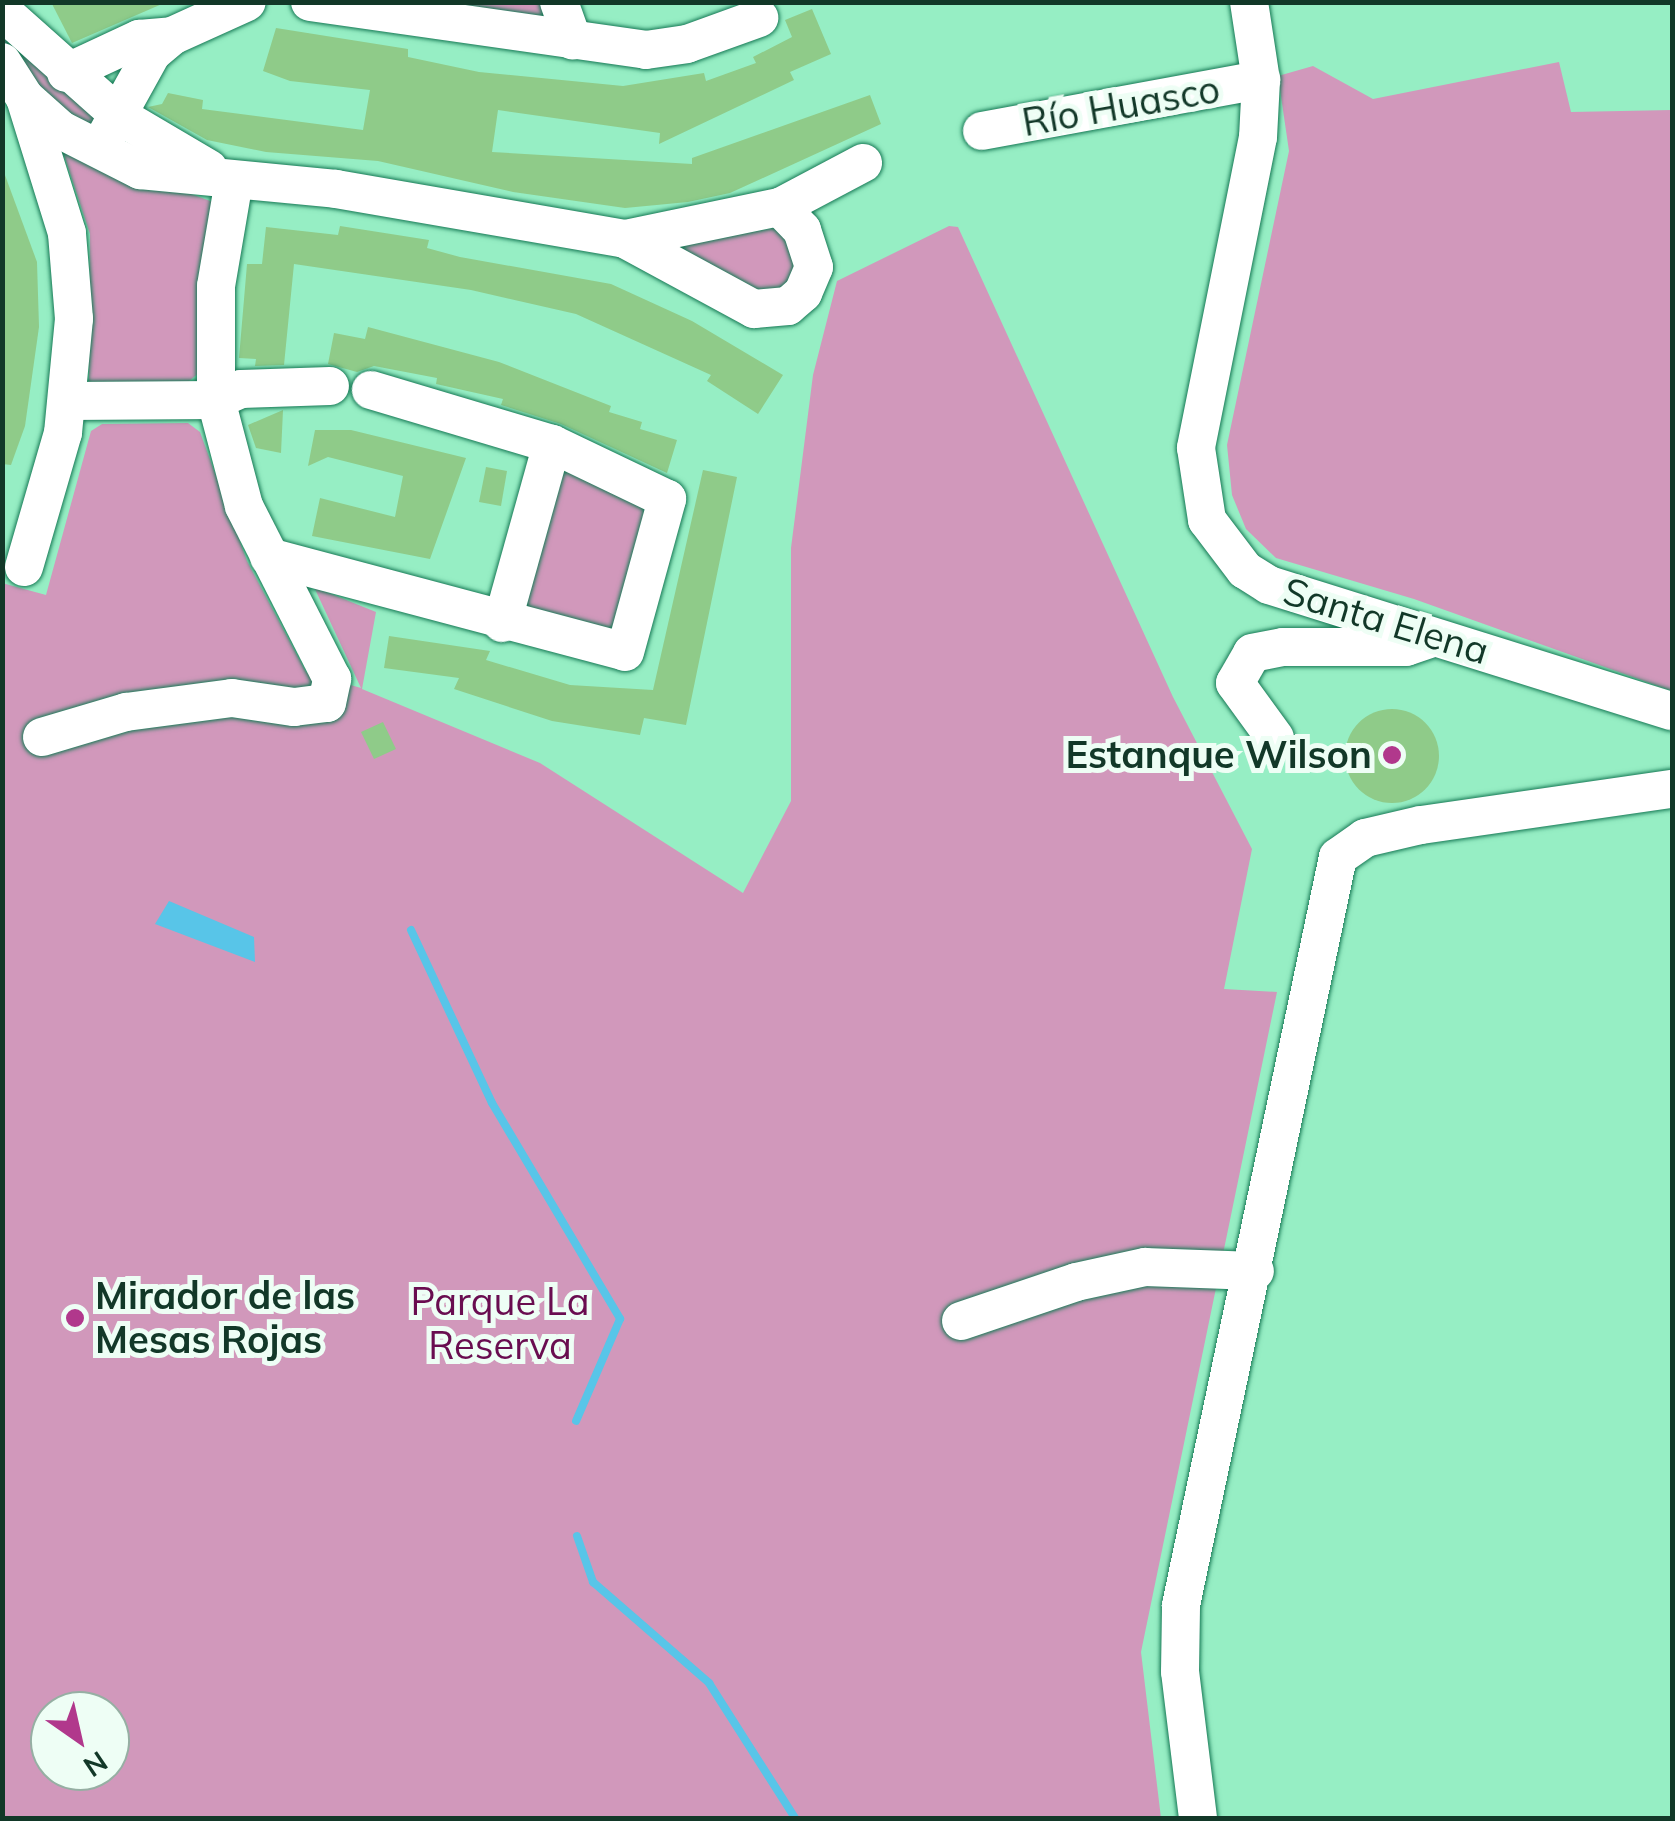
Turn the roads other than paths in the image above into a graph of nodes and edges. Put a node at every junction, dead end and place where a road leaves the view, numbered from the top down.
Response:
1 (247, 2) edge
2 (310, 2) edge
3 (559, 2) edge
4 (1249, 2) edge
5 (2, 10) edge
6 (759, 18) dead end
7 (172, 36) junction
8 (572, 40) junction
9 (2, 62) edge
10 (66, 73) junction
11 (1260, 80) junction
12 (26, 98) junction
13 (120, 117) junction
14 (982, 131) dead end
15 (95, 150) junction
16 (863, 163) dead end
17 (234, 181) junction
18 (780, 208) junction
19 (625, 239) junction
20 (330, 386) dead end
21 (371, 390) dead end
22 (69, 400) junction
23 (216, 400) junction
24 (552, 444) junction
25 (269, 556) junction
26 (24, 567) dead end
27 (502, 624) junction
28 (1436, 637) junction
29 (1672, 711) edge
30 (42, 737) dead end
31 (1275, 738) dead end
32 (1672, 789) edge
33 (1255, 1272) junction
34 (961, 1321) dead end
35 (1198, 1818) edge

1 - 7 street
2 - 8 street
3 - 8 street
4 - 11 street, Santa Elena
5 - 10 street
6 - 8 street
7 - 10 street
7 - 13 street
9 - 12 street
10 - 13 street
11 - 14 street, Río Huasco
11 - 28 street, Santa Elena
12 - 15 street
12 - 22 street
13 - 15 street
13 - 17 street
15 - 17 street
16 - 18 street
17 - 19 street
17 - 23 street
18 - 19 street
18 - 19 street
20 - 23 street
21 - 24 street
22 - 23 street
22 - 26 street
23 - 25 street
24 - 27 street
24 - 27 street
25 - 27 street
25 - 30 street
28 - 29 street, Santa Elena
28 - 31 street
32 - 33 street
33 - 34 street
33 - 35 street

